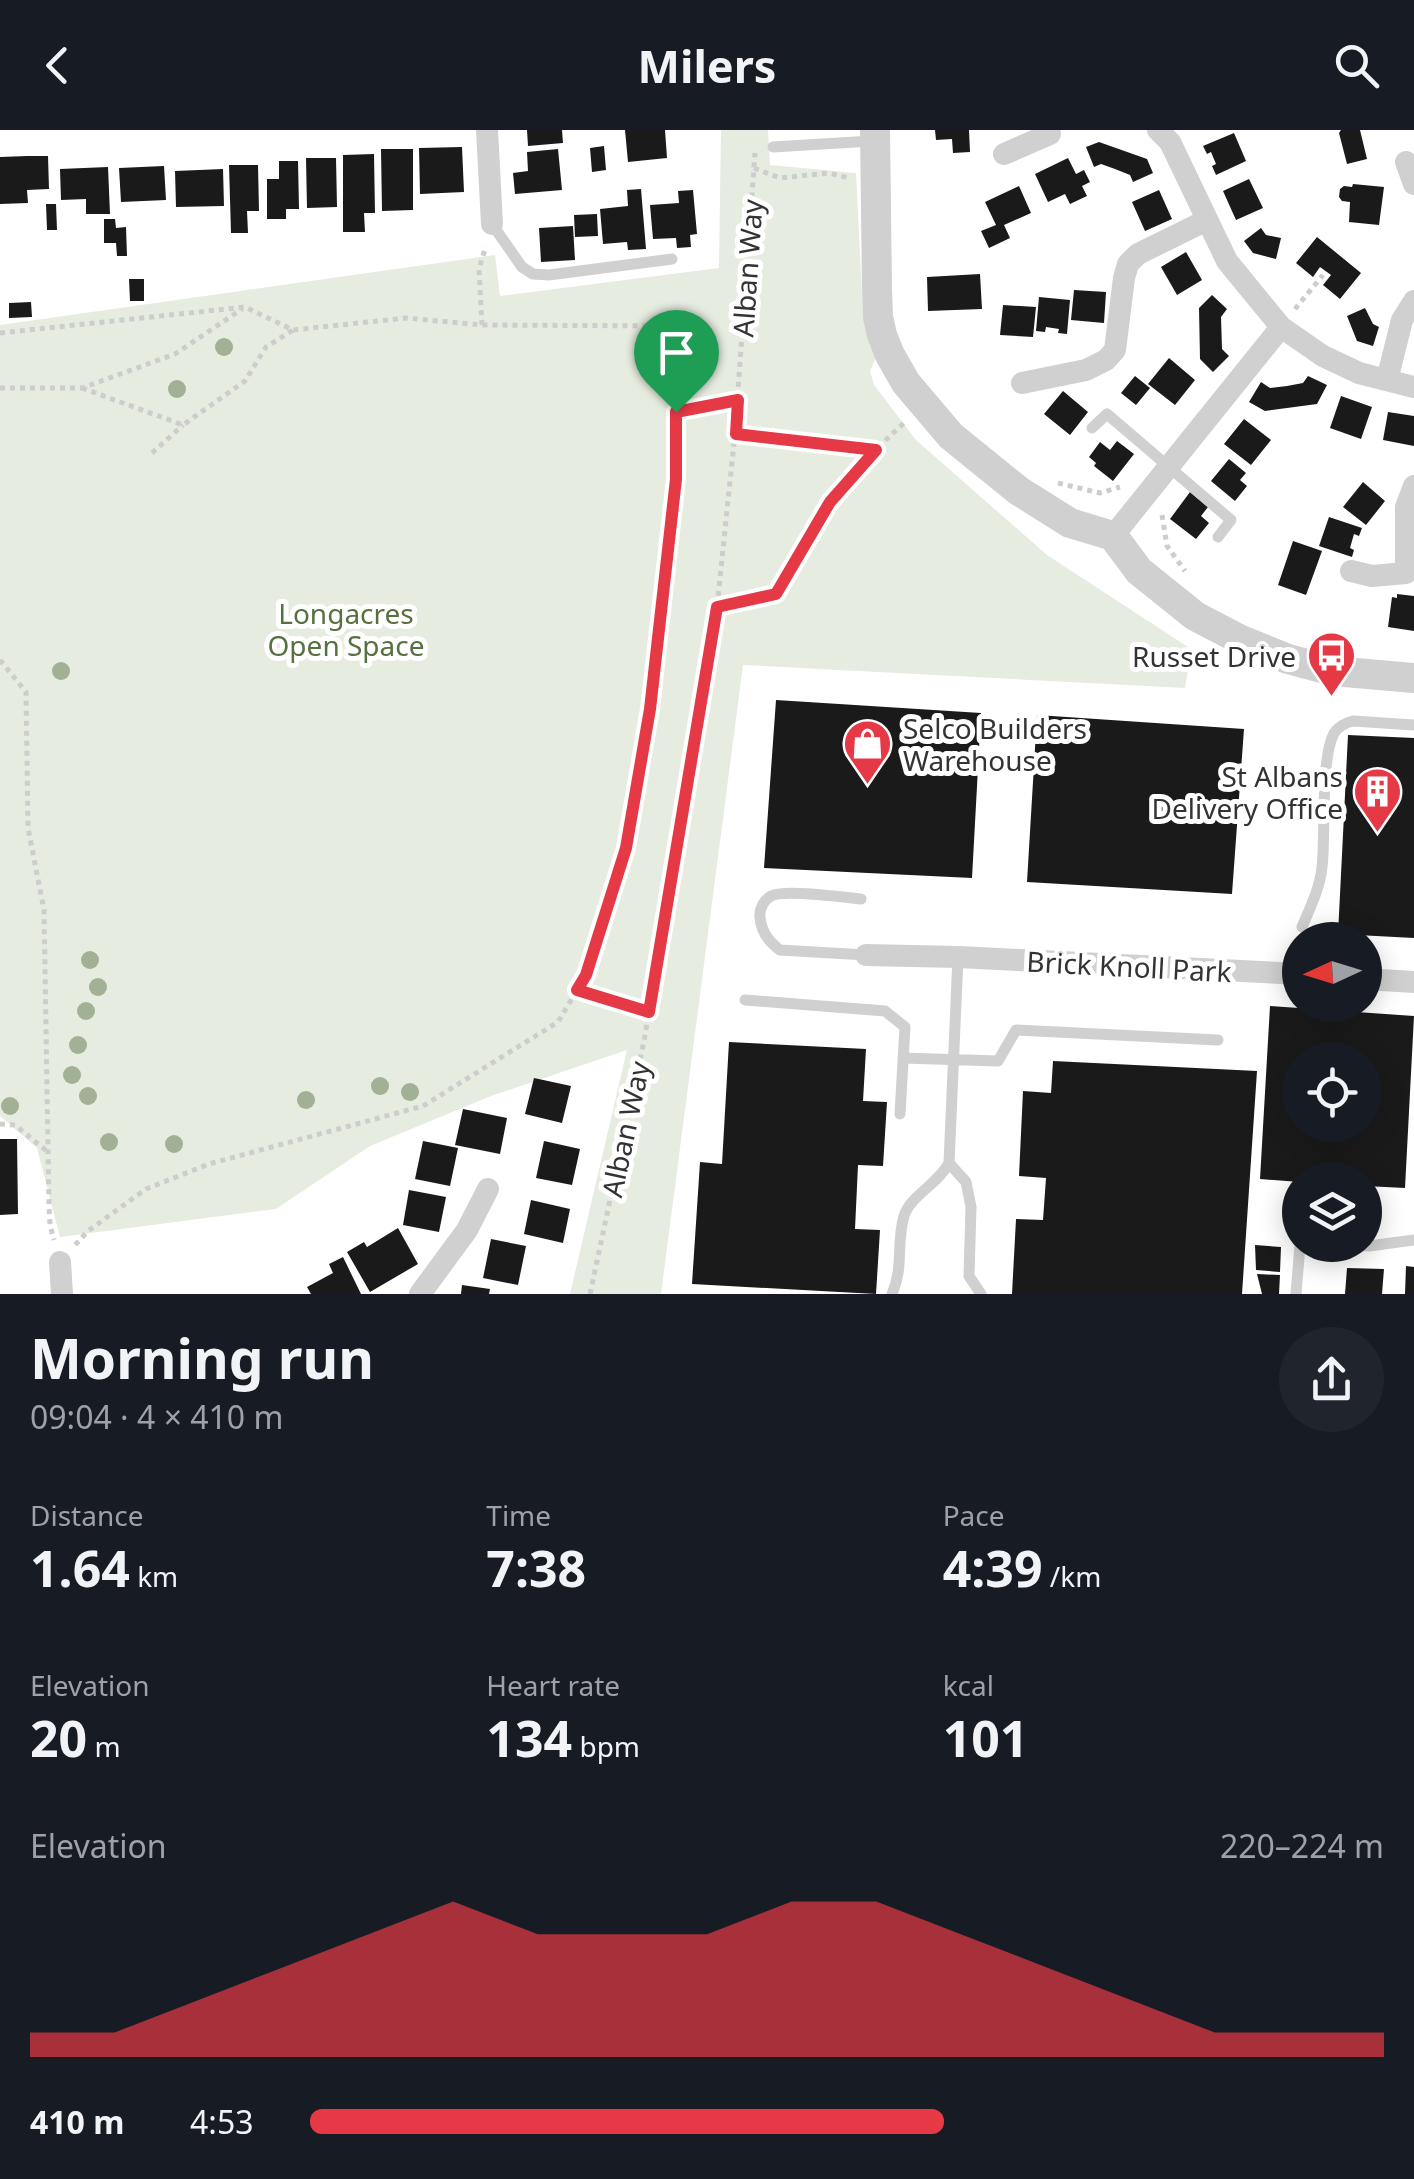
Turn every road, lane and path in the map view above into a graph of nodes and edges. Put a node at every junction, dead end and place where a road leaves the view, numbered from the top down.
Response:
1 (486, 130) edge
2 (1158, 130) edge
3 (1054, 131) edge
4 (870, 138) edge
5 (773, 147) dead end
6 (755, 149) dead end
7 (1004, 154) dead end
8 (754, 168) junction
9 (1207, 220) junction
10 (492, 224) junction
11 (672, 259) dead end
12 (1323, 275) dead end
13 (1414, 301) edge
14 (245, 307) junction
15 (482, 325) junction
16 (1281, 327) junction
17 (293, 330) junction
18 (0, 333) edge
19 (1387, 380) junction
20 (1022, 383) dead end
21 (1414, 386) edge
22 (0, 388) edge
23 (82, 388) junction
24 (738, 400) junction
25 (924, 404) junction
26 (676, 412) junction
27 (182, 425) junction
28 (1092, 428) dead end
29 (736, 434) junction
30 (876, 450) junction
31 (152, 453) dead end
32 (1168, 466) junction
33 (1414, 486) edge
34 (1162, 516) dead end
35 (1113, 536) junction
36 (1218, 538) dead end
37 (1351, 571) dead end
38 (1186, 572) dead end
39 (1410, 574) edge
40 (717, 607) junction
41 (0, 660) edge
42 (1414, 678) edge
43 (1414, 725) edge
44 (860, 898) dead end
45 (1304, 922) edge
46 (866, 954) joint
47 (958, 957) junction
48 (1282, 973) edge
49 (1382, 980) edge
50 (1414, 982) edge
51 (577, 990) junction
52 (745, 1000) dead end
53 (649, 1012) junction
54 (1218, 1040) dead end
55 (903, 1058) junction
56 (953, 1060) junction
57 (900, 1114) dead end
58 (0, 1124) edge
59 (48, 1152) junction
60 (949, 1163) junction
61 (488, 1189) dead end
62 (1414, 1240) edge
63 (1382, 1244) edge
64 (60, 1262) junction
65 (1299, 1262) edge
66 (62, 1294) edge
67 (420, 1294) edge
68 (590, 1294) edge
69 (892, 1294) edge
70 (982, 1294) edge
71 (1296, 1294) edge

1 - 10 street
2 - 9 street
3 - 7 street
4 - 5 lane
4 - 8 path
4 - 25 street
6 - 8 path, Alban Way
8 - 24 path, Alban Way
9 - 16 street
9 - 20 street
10 - 11 lane
10 - 15 path
12 - 16 path
13 - 19 street
14 - 17 path
14 - 18 path
14 - 23 path
15 - 17 path
15 - 26 path
16 - 19 street
16 - 32 street
17 - 27 path
19 - 21 street
22 - 23 path
23 - 27 path
24 - 26 path
24 - 29 path, Alban Way
25 - 30 path
25 - 35 street
26 - 51 path
27 - 31 path
28 - 32 lane
29 - 30 path
29 - 40 path, Alban Way
30 - 40 path
32 - 35 street
32 - 36 lane
33 - 39 street
34 - 38 path
35 - 42 street
37 - 39 street
40 - 53 path, Alban Way
41 - 59 path
43 - 45 lane
44 - 46 lane
46 - 47 street, Brick Knoll Park
47 - 48 street, Brick Knoll Park
47 - 56 lane
49 - 50 street
51 - 53 path
51 - 64 path
52 - 55 lane
53 - 68 path, Alban Way
54 - 56 lane
55 - 56 lane
55 - 57 lane
56 - 60 lane
58 - 59 path
59 - 64 path
60 - 69 lane
60 - 70 lane
61 - 67 street
62 - 63 lane
64 - 66 street
65 - 71 lane

